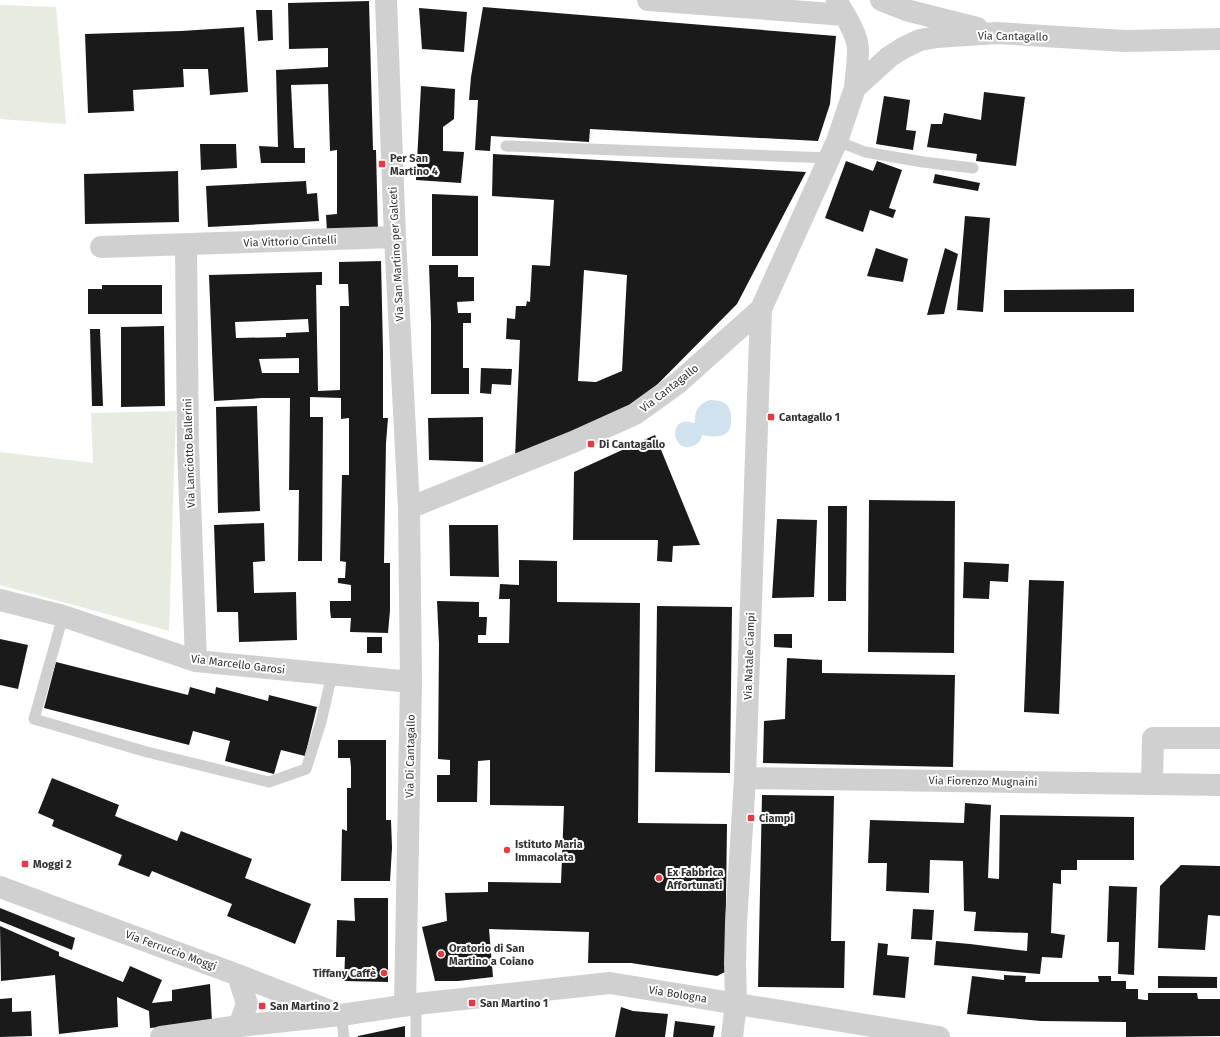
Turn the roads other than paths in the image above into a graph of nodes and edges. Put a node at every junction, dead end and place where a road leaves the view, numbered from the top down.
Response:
1 (386, 0) edge
2 (648, 0) edge
3 (881, 0) edge
4 (840, 7) edge
5 (997, 33) junction
6 (1220, 39) edge
7 (855, 88) junction
8 (506, 146) dead end
9 (833, 149) junction
10 (973, 168) dead end
11 (395, 237) junction
12 (186, 245) junction
13 (101, 247) dead end
14 (761, 309) junction
15 (409, 508) junction
16 (0, 600) edge
17 (63, 616) junction
18 (196, 661) junction
19 (332, 674) junction
20 (411, 682) junction
21 (1220, 738) edge
22 (745, 778) junction
23 (1152, 784) junction
24 (1220, 785) edge
25 (0, 888) edge
26 (238, 975) junction
27 (736, 1003) junction
28 (410, 1004) junction
29 (340, 1015) junction
30 (239, 1026) junction
31 (162, 1037) edge
32 (344, 1037) edge
33 (416, 1037) edge
34 (732, 1037) edge
35 (939, 1037) edge

1 - 11 street, Via San Martino per Galceti
2 - 4 street
3 - 5 street
4 - 7 street
5 - 6 street, Via Cantagallo
5 - 7 street, Via Cantagallo
7 - 9 street, Via Cantagallo
8 - 9 lane
9 - 10 lane
9 - 14 street, Via Cantagallo
11 - 12 street, Via Vittorio Cintelli
11 - 15 street, Via San Martino per Galceti
12 - 13 street, Via Vittorio Cintelli
12 - 18 street, Via Lanciotto Ballerini
14 - 15 street, Via Cantagallo
14 - 22 street, Via Natale Ciampi
15 - 20 street, Via Di Cantagallo
16 - 17 street, Via Marcello Garosi
17 - 18 street, Via Marcello Garosi
17 - 19 lane
18 - 19 street, Via Marcello Garosi
19 - 20 street, Via Marcello Garosi
20 - 28 street, Via Di Cantagallo
21 - 23 street
22 - 23 street, Via Fiorenzo Mugnaini
22 - 27 street, Via Natale Ciampi
23 - 24 street, Via Fiorenzo Mugnaini
25 - 26 street, Via Ferruccio Moggi
26 - 29 street, Via Ferruccio Moggi
26 - 30 street
27 - 28 street, Via Bologna
27 - 34 street, Via Natale Ciampi
27 - 35 street, Via Bologna
28 - 29 street, Via Bologna
28 - 33 lane
29 - 30 street, Via Bologna
29 - 32 lane
30 - 31 street, Via Bologna

